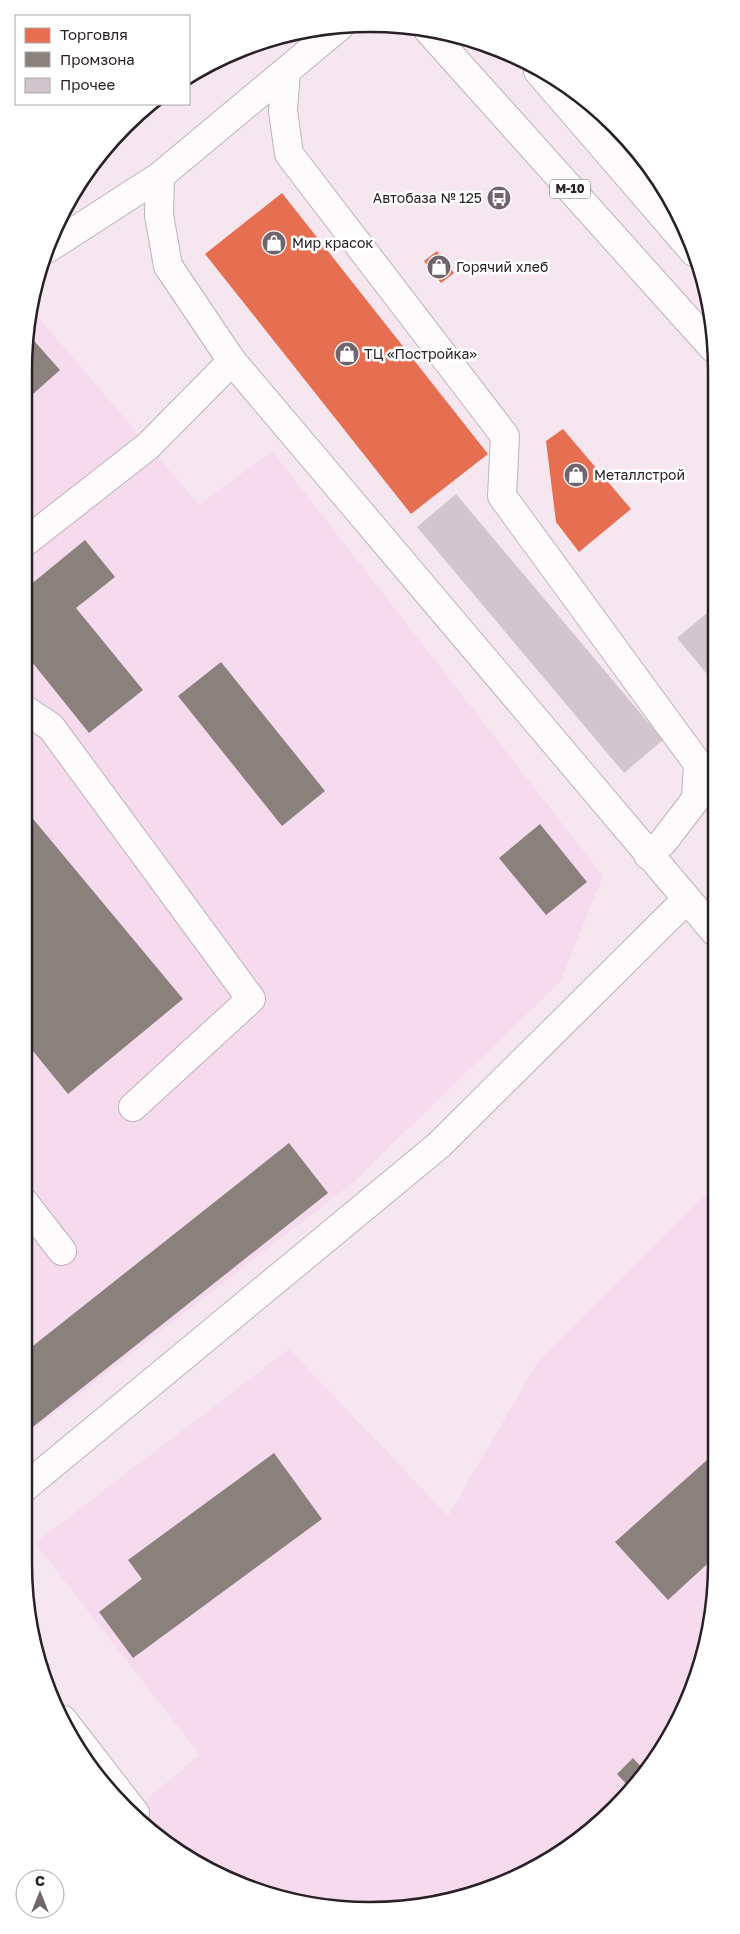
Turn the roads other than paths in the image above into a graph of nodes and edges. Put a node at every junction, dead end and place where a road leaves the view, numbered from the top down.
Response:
1 (330, 35) edge
2 (436, 39) edge
3 (286, 71) junction
4 (549, 84) edge
5 (160, 176) junction
6 (679, 235) edge
7 (58, 242) edge
8 (706, 341) edge
9 (232, 361) junction
10 (32, 537) edge
11 (32, 714) edge
12 (648, 856) junction
13 (686, 900) junction
14 (708, 924) edge
15 (133, 1107) dead end
16 (32, 1212) edge
17 (62, 1251) dead end
18 (32, 1481) edge

1 - 3 main road
2 - 8 main road, М-10
3 - 5 main road
3 - 12 main road
4 - 6 main road
5 - 7 main road
5 - 9 main road
9 - 10 main road
9 - 12 main road
11 - 15 main road
12 - 13 main road
13 - 14 main road
13 - 18 main road
16 - 17 main road

